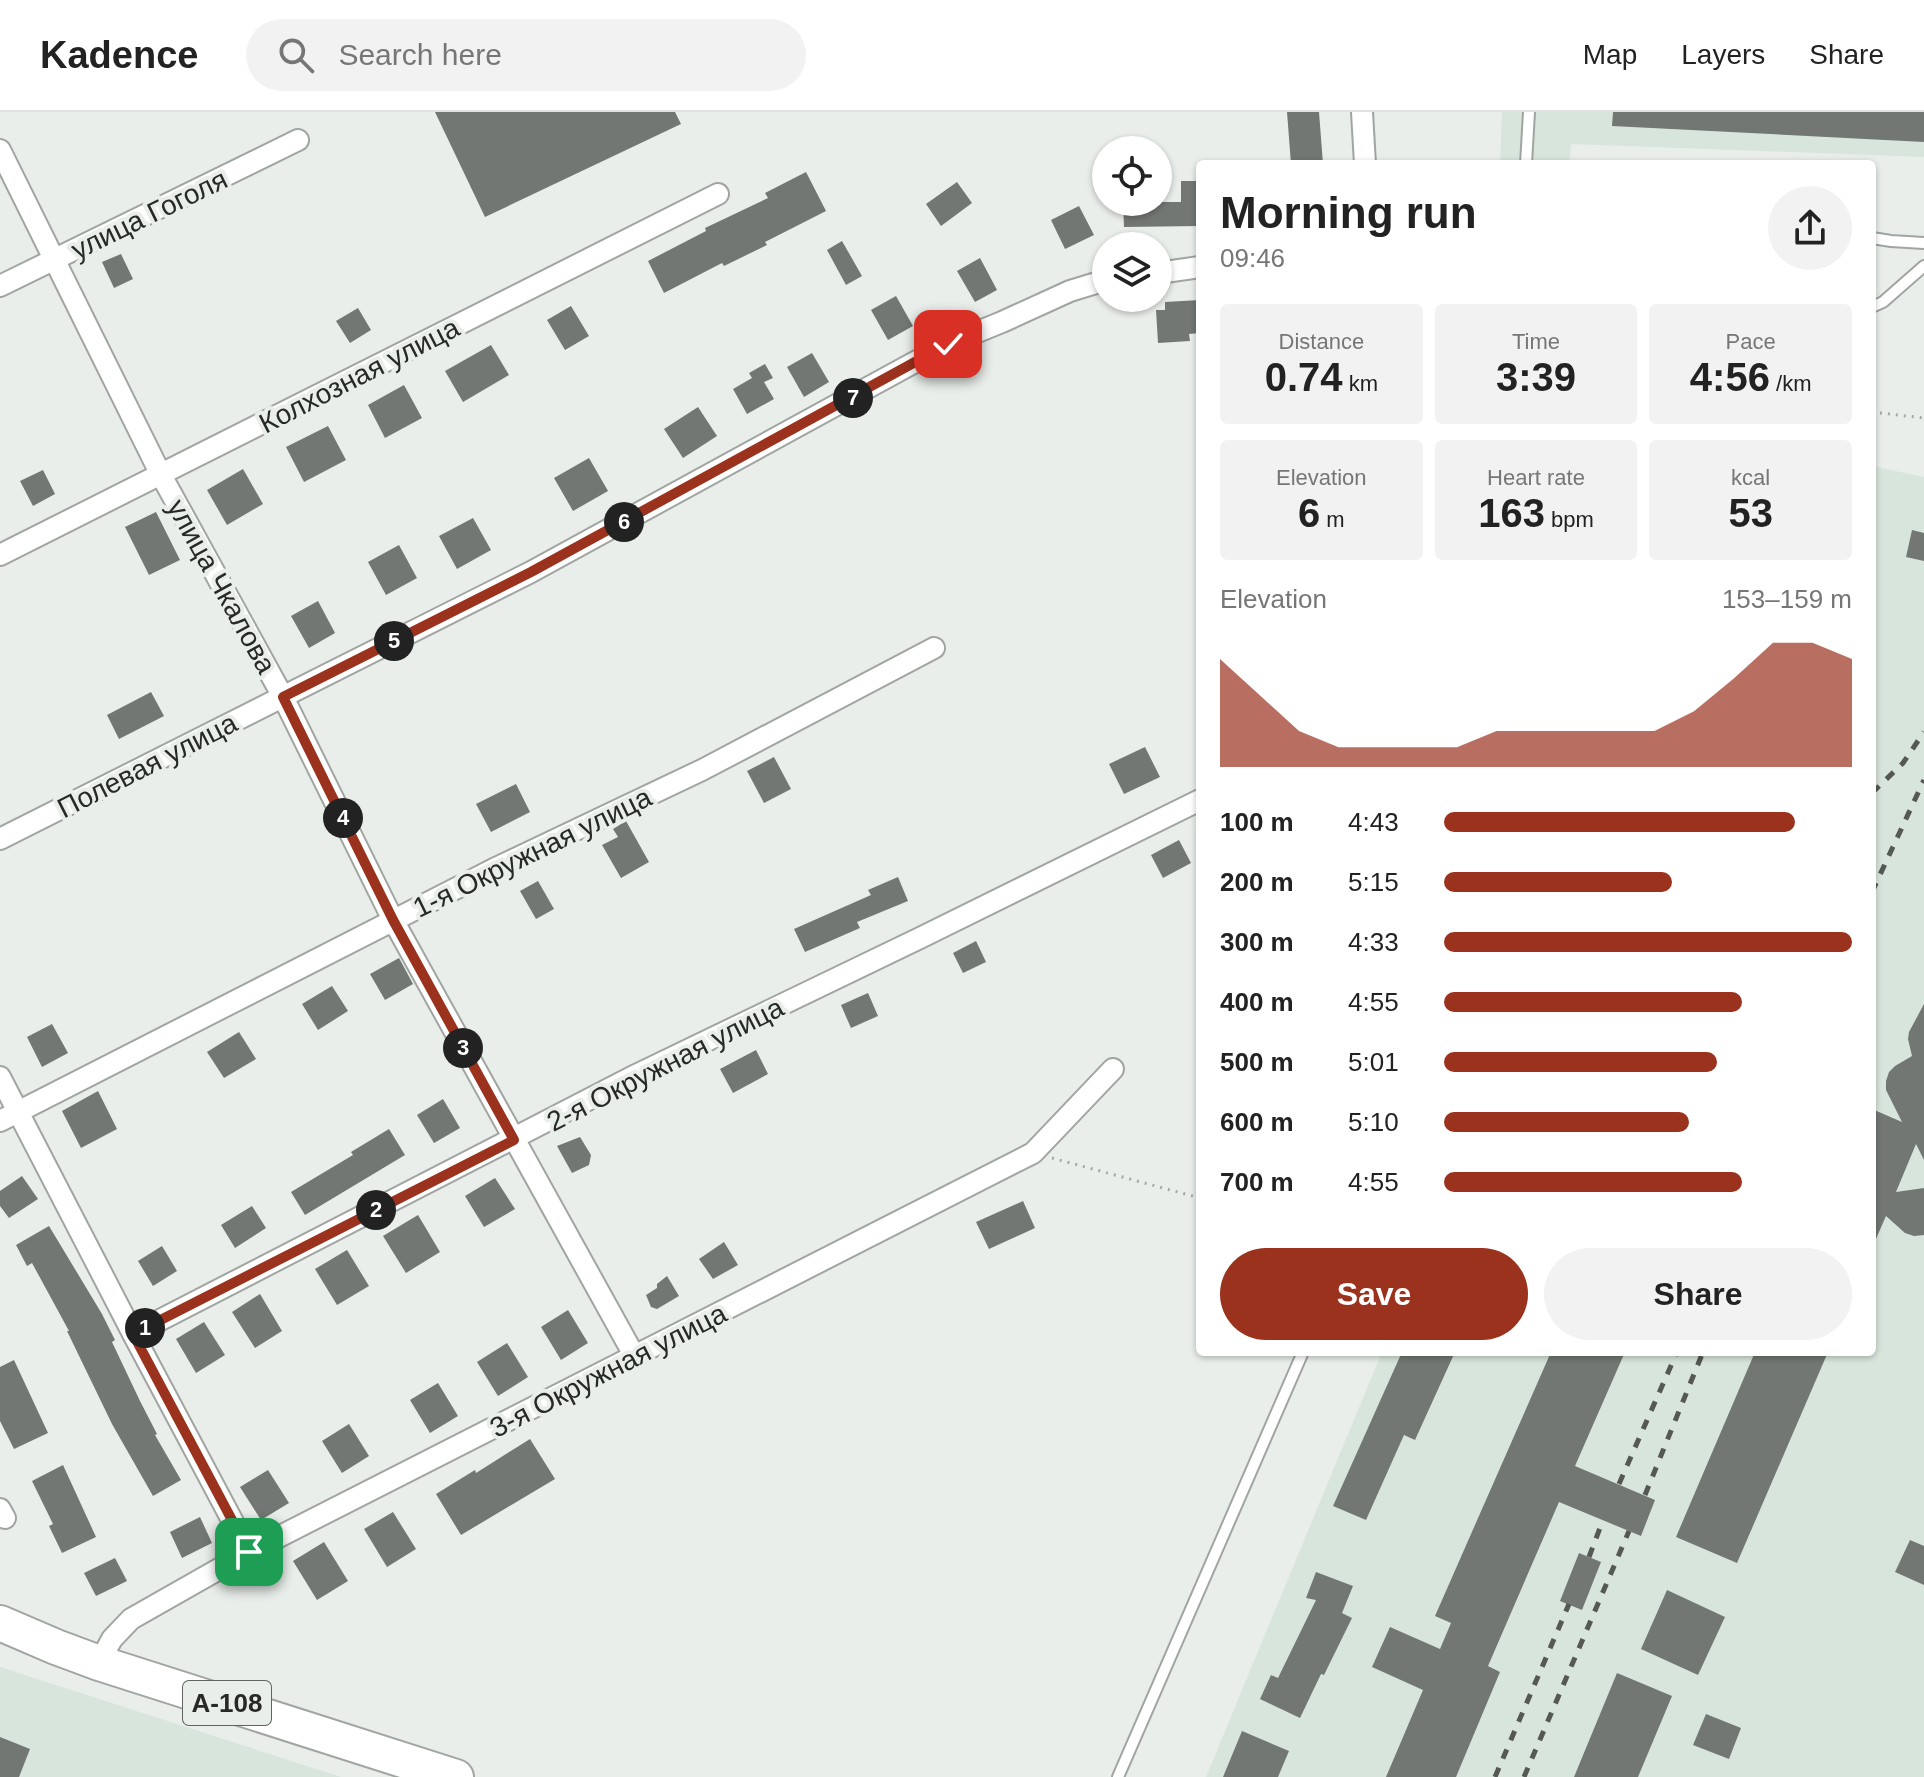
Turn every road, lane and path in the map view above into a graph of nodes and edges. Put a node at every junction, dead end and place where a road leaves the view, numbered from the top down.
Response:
1 (1362, 112) edge
2 (1529, 112) edge
3 (1538, 112) edge
4 (1528, 131) junction
5 (298, 140) dead end
6 (0, 150) edge
7 (1365, 160) edge
8 (1526, 160) edge
9 (718, 194) dead end
10 (1876, 239) edge
11 (1924, 243) edge
12 (55, 260) junction
13 (1924, 266) edge
14 (1196, 268) edge
15 (1172, 271) edge
16 (1092, 284) edge
17 (0, 286) edge
18 (1876, 305) edge
19 (1876, 412) edge
20 (1924, 418) edge
21 (161, 475) junction
22 (0, 555) edge
23 (934, 648) dead end
24 (283, 697) junction
25 (1196, 802) edge
26 (0, 839) edge
27 (393, 920) junction
28 (1113, 1069) dead end
29 (0, 1077) edge
30 (9, 1116) edge
31 (514, 1140) junction
32 (1033, 1153) junction
33 (1196, 1197) edge
34 (133, 1334) junction
35 (1301, 1356) edge
36 (635, 1357) junction
37 (249, 1552) junction
38 (0, 1623) edge
39 (99, 1663) junction
40 (456, 1777) edge
41 (1118, 1777) edge

1 - 7 street
2 - 4 lane
3 - 4 lane
4 - 8 lane
5 - 12 street, улица Гоголя
6 - 12 street, улица Чкалова
9 - 21 street, Колхозная улица
10 - 11 lane
12 - 17 street, улица Гоголя
12 - 21 street, улица Чкалова
13 - 18 lane
14 - 15 street
16 - 24 street, Полевая улица
19 - 20 path
21 - 22 street, Колхозная улица
21 - 24 street, улица Чкалова
23 - 27 street, 1-я Окружная улица
24 - 26 street, Полевая улица
24 - 27 street, улица Чкалова
25 - 31 street, 2-я Окружная улица
27 - 30 street, 1-я Окружная улица
27 - 31 street, улица Чкалова
28 - 32 street, 3-я Окружная улица
29 - 30 street
30 - 34 street
31 - 34 street, 2-я Окружная улица
31 - 36 street, улица Чкалова
32 - 33 path
32 - 36 street, 3-я Окружная улица
34 - 37 street
35 - 41 lane
36 - 37 street, 3-я Окружная улица
37 - 39 street, 3-я Окружная улица
38 - 39 highway, А-108
39 - 40 highway, А-108

